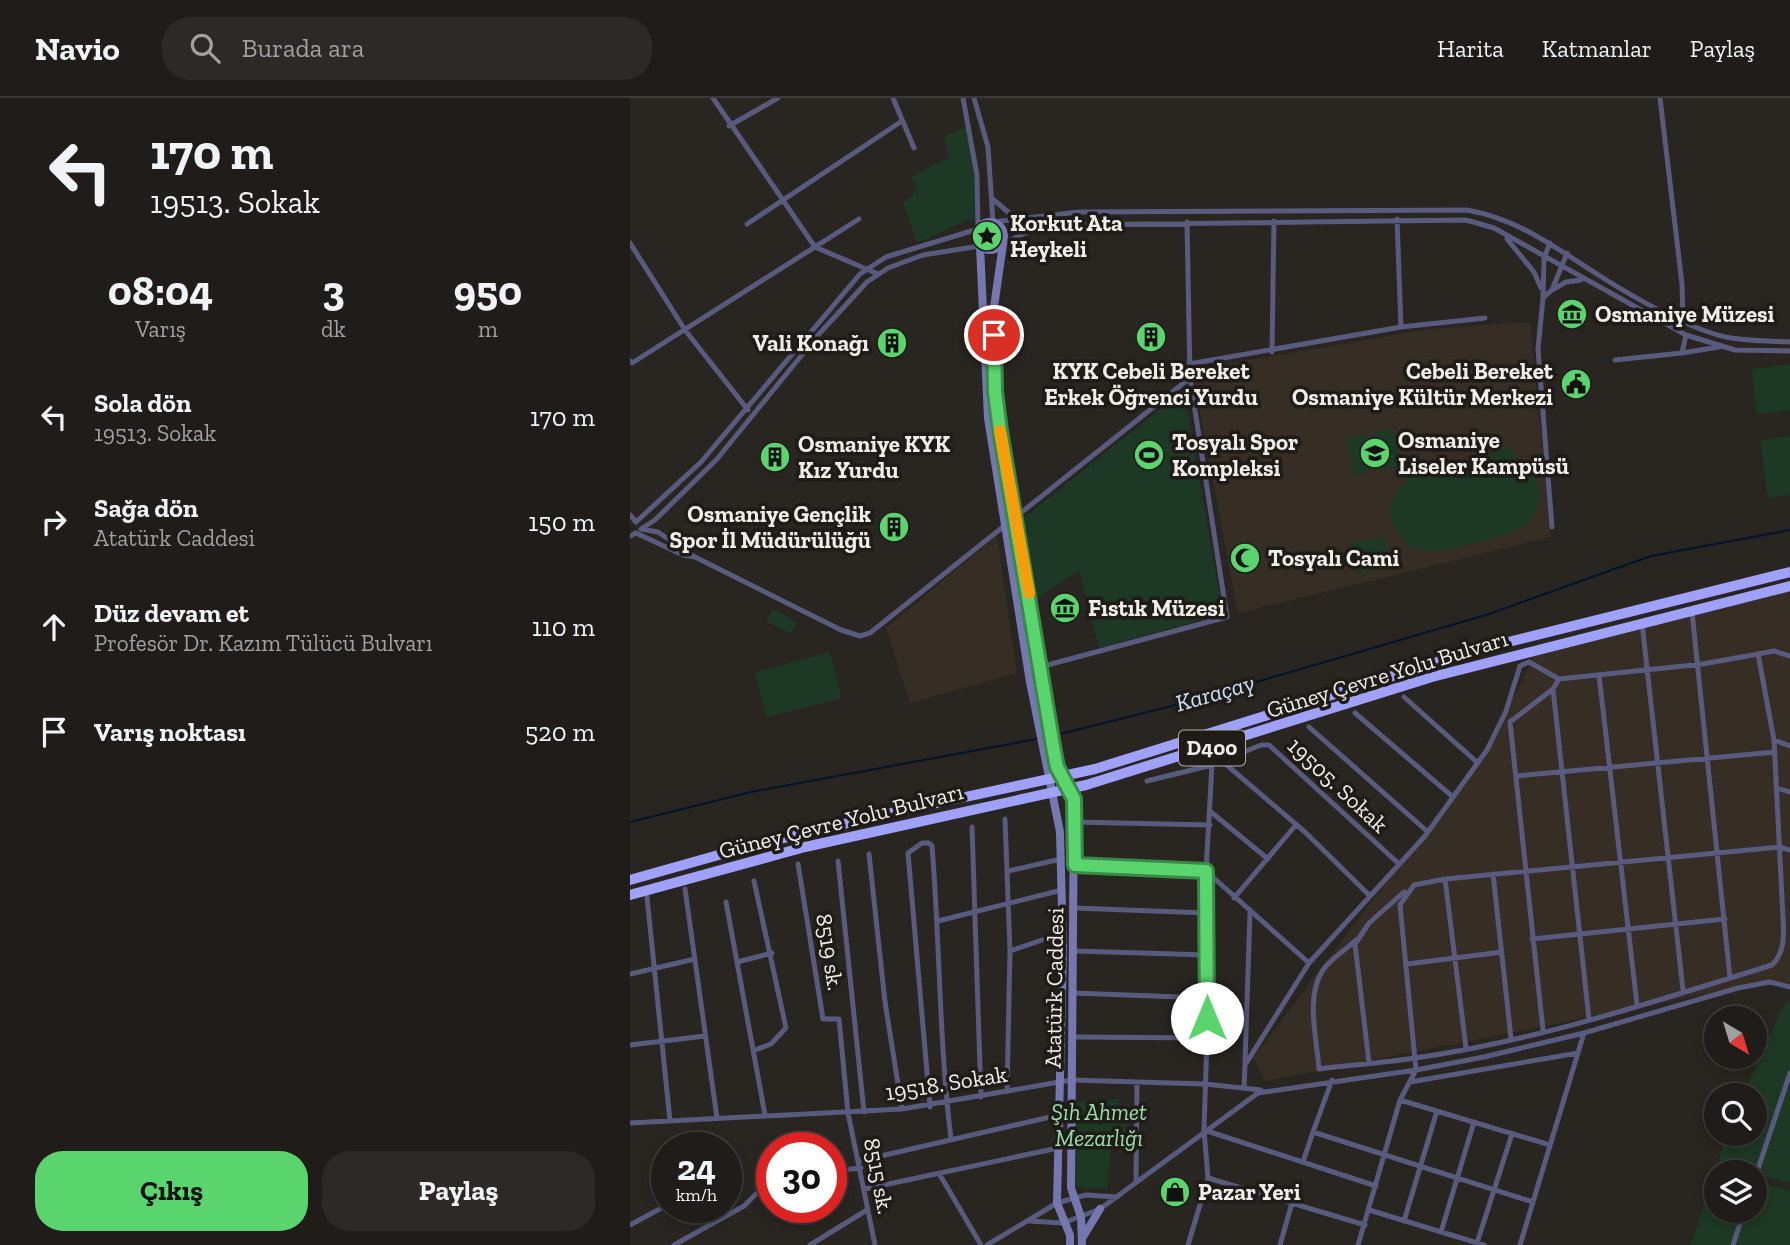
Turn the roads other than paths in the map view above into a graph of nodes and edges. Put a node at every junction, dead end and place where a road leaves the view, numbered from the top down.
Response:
1 (713, 98) edge
2 (778, 98) edge
3 (893, 98) edge
4 (963, 98) edge
5 (975, 98) edge
6 (1660, 98) edge
7 (902, 121) junction
8 (729, 126) junction
9 (914, 148) dead end
10 (780, 199) junction
11 (994, 200) junction
12 (978, 216) junction
13 (859, 219) dead end
14 (1016, 219) junction
15 (1397, 219) junction
16 (1274, 221) junction
17 (993, 222) junction
18 (1187, 222) junction
19 (747, 224) dead end
20 (1494, 228) junction
21 (978, 229) junction
22 (967, 231) junction
23 (630, 243) edge
24 (1550, 243) junction
25 (1003, 244) junction
26 (980, 246) junction
27 (815, 247) junction
28 (967, 247) junction
29 (1567, 253) junction
30 (1544, 258) junction
31 (980, 259) junction
32 (869, 267) junction
33 (1560, 267) junction
34 (878, 274) junction
35 (1583, 279) junction
36 (1542, 289) junction
37 (1552, 290) junction
38 (1543, 298) junction
39 (1485, 318) dead end
40 (1683, 319) junction
41 (1401, 327) junction
42 (685, 330) junction
43 (1686, 335) junction
44 (1790, 342) edge
45 (1721, 347) junction
46 (1790, 351) edge
47 (1272, 352) junction
48 (1682, 353) junction
49 (630, 360) edge
50 (1615, 360) dead end
51 (1189, 364) junction
52 (1190, 378) junction
53 (748, 410) junction
54 (633, 518) edge
55 (1016, 519) junction
56 (655, 520) junction
57 (1005, 522) junction
58 (1552, 527) dead end
59 (630, 528) edge
60 (656, 531) junction
61 (636, 532) edge
62 (695, 557) junction
63 (1790, 572) edge
64 (1790, 586) edge
65 (1692, 611) junction
66 (1642, 623) junction
67 (1758, 654) junction
68 (1790, 656) edge
69 (1697, 665) junction
70 (1040, 667) junction
71 (1648, 670) junction
72 (1599, 676) junction
73 (1559, 679) junction
74 (1553, 690) junction
75 (1405, 697) dead end
76 (1355, 713) dead end
77 (1309, 727) dead end
78 (1774, 740) junction
79 (1790, 746) edge
80 (1775, 752) junction
81 (1708, 756) junction
82 (1222, 761) junction
83 (1658, 761) junction
84 (1478, 763) junction
85 (1212, 765) junction
86 (1608, 766) junction
87 (1562, 771) junction
88 (1061, 776) junction
89 (1516, 776) junction
90 (1048, 779) junction
91 (1147, 781) dead end
92 (1777, 788) junction
93 (1067, 789) junction
94 (1053, 792) junction
95 (1790, 792) edge
96 (1453, 797) junction
97 (1211, 811) junction
98 (1005, 819) dead end
99 (1074, 822) junction
100 (1210, 825) junction
101 (1295, 826) junction
102 (972, 827) dead end
103 (1428, 832) junction
104 (1780, 847) junction
105 (1790, 850) edge
106 (1719, 853) junction
107 (869, 854) dead end
108 (1666, 858) junction
109 (1061, 859) junction
110 (1268, 859) junction
111 (838, 861) dead end
112 (1619, 862) junction
113 (1398, 863) junction
114 (798, 864) dead end
115 (1075, 865) junction
116 (1573, 867) junction
117 (1008, 871) junction
118 (1206, 871) junction
119 (1526, 871) junction
120 (1493, 874) junction
121 (1445, 879) junction
122 (630, 880) edge
123 (754, 881) dead end
124 (1414, 885) junction
125 (685, 889) dead end
126 (1062, 890) junction
127 (630, 895) edge
128 (1369, 895) junction
129 (647, 897) dead end
130 (1234, 898) junction
131 (1009, 901) junction
132 (726, 902) dead end
133 (1075, 908) junction
134 (975, 911) junction
135 (1250, 912) junction
136 (1206, 913) junction
137 (1725, 919) junction
138 (938, 920) junction
139 (1674, 923) junction
140 (1627, 928) junction
141 (1063, 933) junction
142 (1579, 933) junction
143 (1532, 939) junction
144 (1356, 940) junction
145 (1010, 951) junction
146 (1074, 951) junction
147 (1502, 952) junction
148 (772, 953) junction
149 (1207, 955) junction
150 (1455, 958) junction
151 (695, 959) junction
152 (737, 962) junction
153 (1309, 963) junction
154 (1407, 964) junction
155 (655, 969) junction
156 (630, 974) edge
157 (1730, 978) junction
158 (1790, 987) edge
159 (1683, 990) junction
160 (1073, 993) junction
161 (1207, 998) junction
162 (1637, 1005) junction
163 (1589, 1019) junction
164 (1543, 1030) junction
165 (1584, 1033) junction
166 (705, 1036) junction
167 (1072, 1037) junction
168 (1207, 1038) junction
169 (1511, 1038) junction
170 (662, 1039) junction
171 (630, 1045) edge
172 (1466, 1048) junction
173 (755, 1050) junction
174 (1578, 1052) junction
175 (1488, 1056) junction
176 (1416, 1058) junction
177 (1369, 1063) junction
178 (1245, 1065) junction
179 (1488, 1068) junction
180 (1416, 1070) junction
181 (1790, 1073) edge
182 (1071, 1080) junction
183 (1332, 1080) junction
184 (1059, 1081) junction
185 (1137, 1082) junction
186 (1410, 1082) junction
187 (1205, 1084) junction
188 (1248, 1091) junction
189 (1007, 1092) junction
190 (981, 1097) junction
191 (1400, 1100) junction
192 (946, 1104) junction
193 (930, 1107) junction
194 (902, 1109) junction
195 (1437, 1111) junction
196 (864, 1112) junction
197 (848, 1114) junction
198 (765, 1115) junction
199 (1059, 1115) junction
200 (717, 1118) junction
201 (670, 1121) junction
202 (1474, 1122) junction
203 (630, 1123) edge
204 (1204, 1130) junction
205 (1313, 1132) junction
206 (1512, 1134) junction
207 (951, 1139) junction
208 (1550, 1145) junction
209 (1058, 1148) junction
210 (1385, 1153) junction
211 (1761, 1160) edge
212 (1303, 1162) junction
213 (860, 1164) junction
214 (1420, 1165) junction
215 (847, 1167) edge
216 (940, 1175) junction
217 (1457, 1177) junction
218 (1208, 1178) junction
219 (1136, 1181) junction
220 (1376, 1186) junction
221 (865, 1189) junction
222 (1494, 1189) junction
223 (756, 1194) edge
224 (1117, 1197) junction
225 (1075, 1198) junction
226 (1533, 1202) junction
227 (1057, 1203) junction
228 (1292, 1203) junction
229 (1100, 1209) junction
230 (867, 1210) junction
231 (1369, 1210) junction
232 (651, 1214) edge
233 (1081, 1217) junction
234 (1029, 1221) junction
235 (1404, 1221) junction
236 (1063, 1223) junction
237 (1740, 1223) edge
238 (630, 1225) edge
239 (1365, 1225) junction
240 (1441, 1232) junction
241 (1082, 1242) edge
242 (1480, 1244) edge
243 (674, 1245) edge
244 (810, 1245) edge
245 (875, 1245) edge
246 (981, 1245) edge
247 (987, 1245) edge
248 (1070, 1245) edge
249 (1188, 1245) edge
250 (1280, 1245) edge
251 (1358, 1245) edge
252 (1520, 1245) edge
253 (1733, 1245) edge

1 - 8 street
2 - 8 street
3 - 7 street
4 - 12 street
5 - 11 street
6 - 40 street
7 - 9 street
7 - 10 street
8 - 10 street
10 - 19 street
10 - 27 street
11 - 14 street
11 - 17 street
12 - 21 street
12 - 22 street
13 - 27 street
14 - 17 street
14 - 24 street
15 - 16 street
15 - 20 street
15 - 41 street
16 - 18 street
16 - 47 street
17 - 21 street
17 - 25 street
18 - 25 street
18 - 51 street
20 - 30 street
20 - 36 street
21 - 22 street
21 - 26 street
22 - 32 street
23 - 42 street
24 - 29 street
24 - 30 street
25 - 26 street
25 - 55 street, Atatürk Caddesi
26 - 28 street
26 - 31 street, Atatürk Caddesi
27 - 32 street
27 - 42 street
28 - 31 street
28 - 34 street
29 - 33 street
29 - 40 street
30 - 33 street
30 - 36 street
31 - 57 street, Atatürk Caddesi
32 - 34 street
32 - 53 street
33 - 35 street
33 - 37 street
34 - 56 street
35 - 37 street
35 - 43 street
36 - 38 street
37 - 38 street
38 - 58 street
39 - 41 street
40 - 44 street
41 - 47 street
42 - 49 street
42 - 53 street
43 - 45 street
43 - 48 street
45 - 46 street
45 - 48 street
47 - 51 street
48 - 50 street
51 - 52 street
52 - 55 street
52 - 70 street
53 - 54 street
54 - 59 street
54 - 61 street
55 - 57 street
55 - 70 street, Atatürk Caddesi
56 - 60 street
56 - 61 street
57 - 62 street
57 - 90 street, Atatürk Caddesi
59 - 61 street
60 - 61 street
60 - 62 street
61 - 62 street
63 - 88 highway, Güney Çevre Yolu Bulvarı / D400
64 - 65 highway, Güney Çevre Yolu Bulvarı / D400
65 - 66 highway, Güney Çevre Yolu Bulvarı / D400
65 - 69 street
66 - 71 street
66 - 93 highway, Güney Çevre Yolu Bulvarı / D400
67 - 68 street
67 - 69 street
67 - 78 street
69 - 71 street
69 - 81 street
70 - 88 street, Atatürk Caddesi
71 - 72 street
71 - 83 street
72 - 73 street
72 - 86 street
73 - 74 street
73 - 84 street
74 - 87 street
74 - 89 street
75 - 84 street
76 - 96 street
77 - 103 street
78 - 79 street
78 - 80 street
80 - 81 street
80 - 92 street
81 - 83 street
81 - 106 street
82 - 85 street, 19505. Sokak
82 - 101 street
82 - 113 street, 19505. Sokak
83 - 86 street
83 - 108 street
84 - 96 street
85 - 91 street, 19505. Sokak
85 - 97 street
86 - 87 street
86 - 112 street
87 - 89 street
87 - 116 street
88 - 90 highway, Güney Çevre Yolu Bulvarı / D400
88 - 93 street, Atatürk Caddesi
89 - 119 street
90 - 94 street, Atatürk Caddesi
90 - 122 highway, Güney Çevre Yolu Bulvarı / D400
92 - 95 street
92 - 104 street
93 - 94 highway, Güney Çevre Yolu Bulvarı / D400
93 - 99 street, Atatürk Caddesi
94 - 109 street, Atatürk Caddesi
94 - 127 highway, Güney Çevre Yolu Bulvarı / D400
96 - 103 street
97 - 100 street
97 - 110 street
98 - 117 street
99 - 100 street
99 - 115 street, Atatürk Caddesi
100 - 118 street
101 - 110 street
101 - 128 street
102 - 134 street
103 - 113 street
104 - 105 street
104 - 106 street
104 - 157 street
106 - 108 street
106 - 137 street
107 - 194 street
108 - 112 street
108 - 139 street
109 - 117 street
109 - 126 street, Atatürk Caddesi
110 - 130 street
111 - 196 street
112 - 116 street
112 - 140 street
113 - 128 street
114 - 197 street, 8519 sk.
115 - 118 street
115 - 133 street, Atatürk Caddesi
116 - 119 street
116 - 142 street
117 - 131 street
118 - 130 street
118 - 136 street
119 - 120 street
119 - 143 street
120 - 121 street
120 - 147 street
121 - 124 street
121 - 150 street
123 - 148 street
124 - 144 street
124 - 154 street
125 - 151 street
126 - 131 street
126 - 141 street, Atatürk Caddesi
128 - 153 street
129 - 155 street
130 - 135 street
131 - 134 street
131 - 145 street
132 - 152 street
133 - 136 street
133 - 146 street, Atatürk Caddesi
134 - 138 street
134 - 190 street
135 - 153 street
135 - 178 street
136 - 149 street
137 - 139 street
137 - 157 street
138 - 192 street
138 - 193 street
139 - 140 street
139 - 159 street
140 - 142 street
140 - 162 street
141 - 145 street
141 - 184 street, Atatürk Caddesi
142 - 143 street
142 - 163 street
143 - 164 street
144 - 177 street
144 - 177 street
145 - 189 street
146 - 149 street
146 - 160 street, Atatürk Caddesi
147 - 150 street
147 - 169 street
148 - 152 street
148 - 173 street
149 - 161 street
150 - 154 street
150 - 172 street
151 - 155 street
151 - 166 street
152 - 173 street
153 - 178 street
154 - 176 street
155 - 156 street
155 - 170 street
157 - 159 street
158 - 165 street
159 - 162 street
160 - 161 street
160 - 167 street, Atatürk Caddesi
161 - 168 street
162 - 163 street
163 - 164 street
164 - 169 street
165 - 174 street
165 - 175 street
166 - 170 street
166 - 200 street
167 - 168 street
167 - 182 street, Atatürk Caddesi
168 - 187 street
169 - 172 street
170 - 171 street
170 - 201 street
172 - 176 street
173 - 198 street
174 - 179 street
174 - 208 street
175 - 179 street
175 - 180 street
176 - 177 street
176 - 180 street
178 - 188 street
179 - 186 street
180 - 183 street
180 - 186 street
181 - 211 street
182 - 184 street, 19518. Sokak
182 - 185 street, 19518. Sokak
182 - 225 street, Atatürk Caddesi
183 - 188 street
183 - 205 street
184 - 189 street, 19518. Sokak
184 - 199 street, Atatürk Caddesi
185 - 187 street, 19518. Sokak
185 - 219 street
186 - 191 street
187 - 188 street, 19518. Sokak
187 - 204 street
188 - 204 street
189 - 190 street, 19518. Sokak
190 - 192 street, 19518. Sokak
191 - 195 street
191 - 210 street
192 - 193 street, 19518. Sokak
192 - 207 street
193 - 194 street, 19518. Sokak
194 - 196 street, 19518. Sokak
195 - 202 street
195 - 214 street
196 - 197 street, 19518. Sokak
197 - 198 street, 19518. Sokak
197 - 213 street, 8515 sk.
198 - 200 street, 19518. Sokak
199 - 207 street
199 - 209 street, Atatürk Caddesi
200 - 201 street, 19518. Sokak
201 - 203 street, 19518. Sokak
202 - 206 street
202 - 217 street
204 - 212 street
204 - 218 street
204 - 219 street
205 - 210 street
205 - 212 street
206 - 208 street
206 - 222 street
207 - 213 street
208 - 226 street
209 - 216 street
209 - 227 street, Atatürk Caddesi
210 - 214 street
210 - 220 street
212 - 220 street
213 - 215 street
213 - 221 street, 8515 sk.
214 - 217 street
214 - 235 street
216 - 221 street
216 - 246 street
217 - 222 street
217 - 240 street
218 - 228 street
218 - 249 street
219 - 224 street
220 - 231 street
221 - 230 street, 8515 sk.
222 - 226 street
222 - 242 street
223 - 243 street
224 - 225 street
224 - 229 street
225 - 227 street
225 - 233 street, Atatürk Caddesi
226 - 252 street
227 - 234 street
227 - 236 street, Atatürk Caddesi
228 - 239 street
228 - 250 street
229 - 233 street
229 - 241 street
230 - 244 street
230 - 245 street, 8515 sk.
231 - 235 street
231 - 239 street
232 - 238 street
233 - 236 street
233 - 241 street, Atatürk Caddesi
234 - 236 street
234 - 247 street
235 - 240 street
236 - 248 street, Atatürk Caddesi
237 - 253 street
239 - 251 street
240 - 242 street

